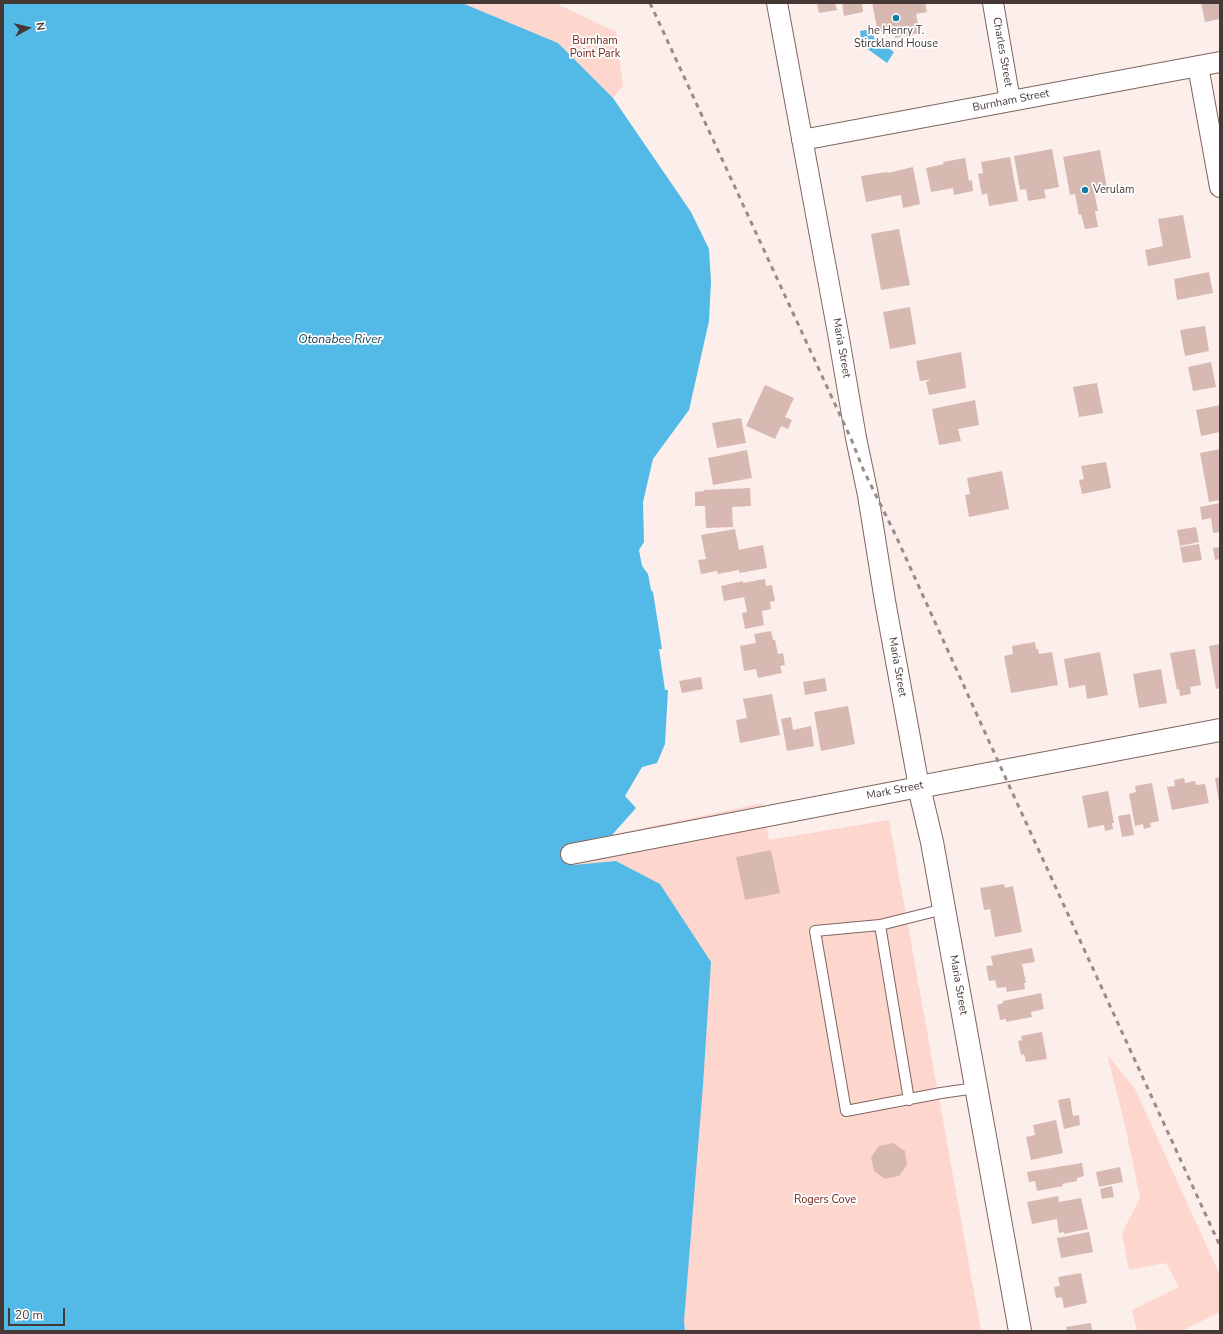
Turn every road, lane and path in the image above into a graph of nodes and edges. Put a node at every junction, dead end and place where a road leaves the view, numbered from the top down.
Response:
1 (777, 3) edge
2 (993, 3) edge
3 (1220, 62) edge
4 (1198, 66) junction
5 (1010, 101) junction
6 (802, 140) junction
7 (1220, 187) edge
8 (1220, 730) edge
9 (919, 787) junction
10 (571, 854) dead end
11 (944, 909) junction
12 (880, 925) junction
13 (976, 1088) junction
14 (909, 1100) junction
15 (1020, 1331) edge

1 - 6 street, Maria Street
2 - 5 street, Charles Street
3 - 4 street, Burnham Street
4 - 5 street, Burnham Street
4 - 7 street
5 - 6 street, Burnham Street
6 - 9 street, Maria Street
8 - 9 street, Mark Street
9 - 10 street, Mark Street
9 - 11 street, Maria Street
11 - 12 lane
11 - 13 street, Maria Street
12 - 14 lane
12 - 14 lane
13 - 14 lane
13 - 15 street, Maria Street

